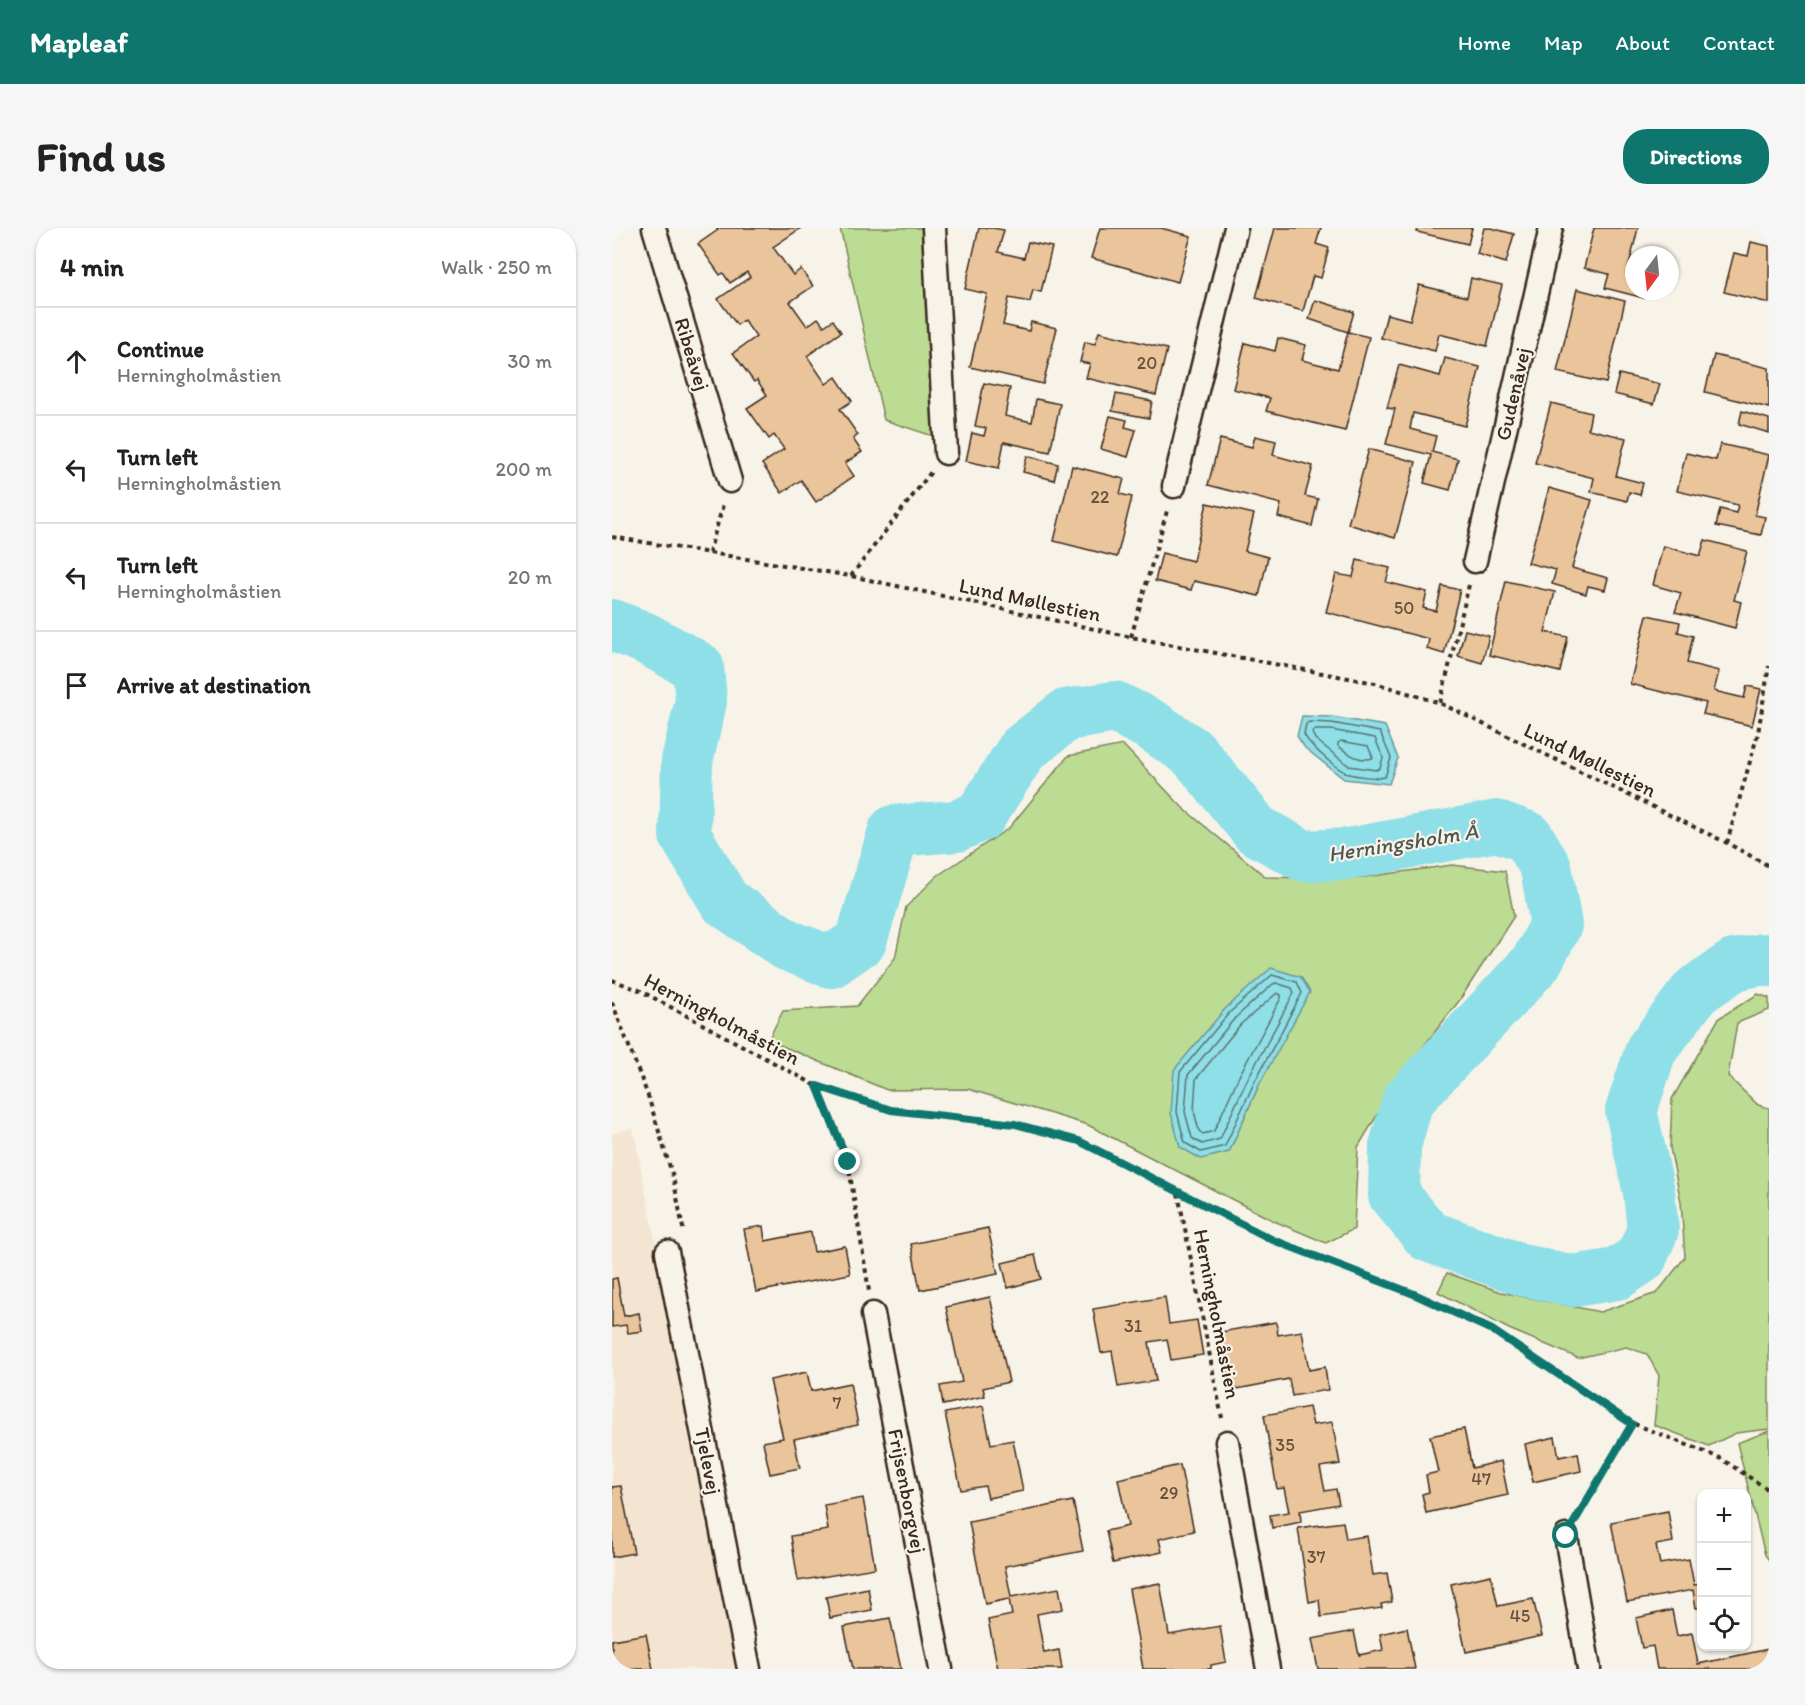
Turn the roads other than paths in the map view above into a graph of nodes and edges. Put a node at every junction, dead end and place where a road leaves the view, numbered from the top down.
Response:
1 (654, 228) edge
2 (934, 228) edge
3 (1236, 228) edge
4 (1551, 228) edge
5 (946, 453) road end
6 (730, 481) road end
7 (1174, 486) road end
8 (1475, 561) road end
9 (667, 1252) dead end
10 (873, 1314) road end
11 (1227, 1442) road end
12 (1566, 1536) road end
13 (749, 1669) edge
14 (941, 1669) edge
15 (1268, 1669) edge
16 (1589, 1669) edge

1 - 6 street, Ribeåvej
2 - 5 street
3 - 7 street
4 - 8 street, Gudenåvej
9 - 13 street, Tjelevej
10 - 14 street, Frijsenborgvej
11 - 15 street
12 - 16 street

